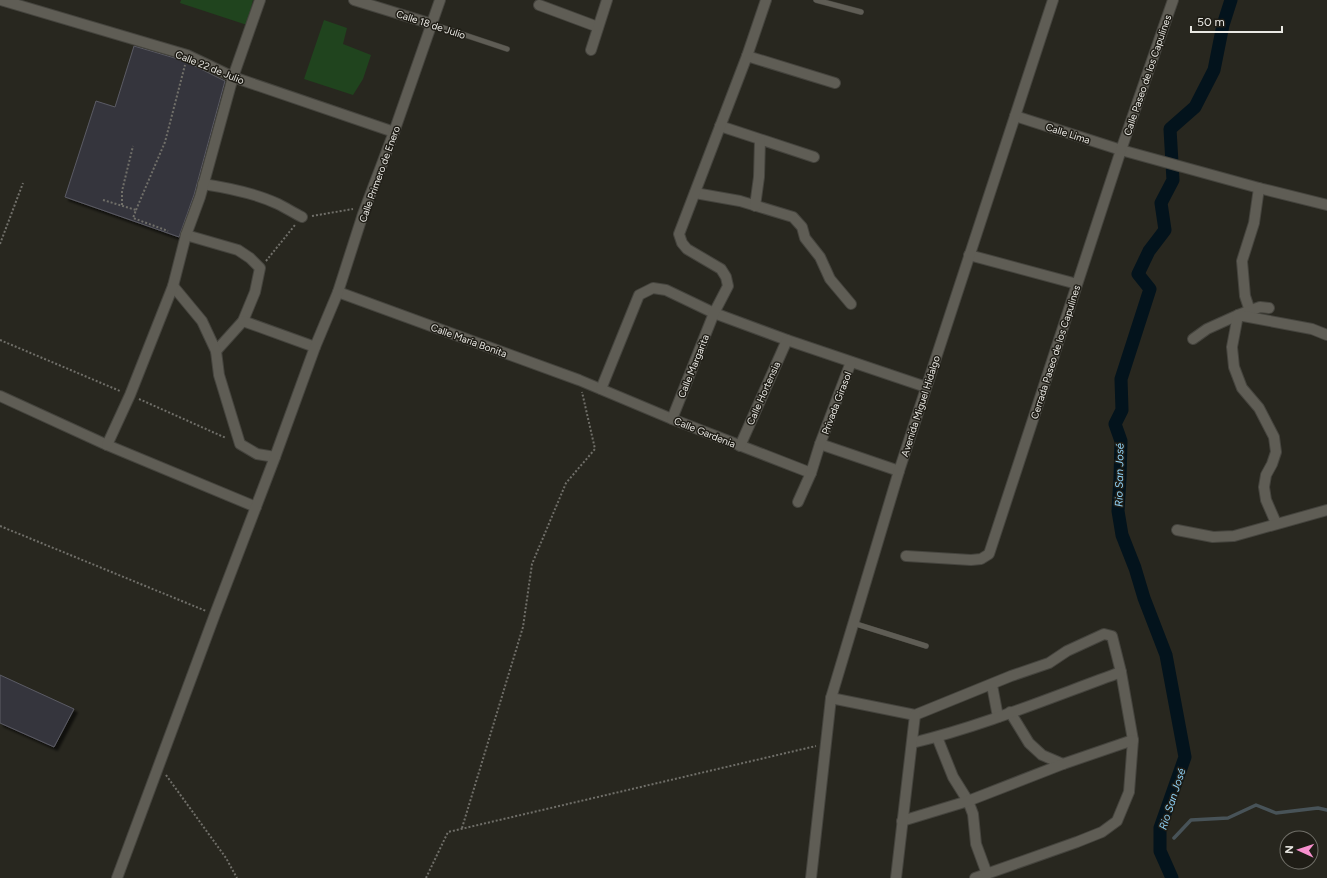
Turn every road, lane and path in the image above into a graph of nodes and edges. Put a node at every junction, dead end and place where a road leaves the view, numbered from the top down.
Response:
1 (1, 0) edge
2 (260, 0) edge
3 (354, 0) edge
4 (440, 0) edge
5 (607, 0) edge
6 (766, 0) edge
7 (816, 0) edge
8 (1053, 0) edge
9 (1173, 0) edge
10 (540, 5) dead end
11 (861, 12) dead end
12 (432, 24) junction
13 (598, 28) junction
14 (507, 49) dead end
15 (590, 50) dead end
16 (187, 55) junction
17 (747, 56) junction
18 (233, 77) junction
19 (835, 84) dead end
20 (1015, 116) junction
21 (720, 126) junction
22 (394, 132) junction
23 (760, 140) junction
24 (133, 146) dead end
25 (1121, 150) junction
26 (814, 157) dead end
27 (23, 183) dead end
28 (204, 184) junction
29 (1259, 188) junction
30 (695, 193) junction
31 (103, 200) dead end
32 (122, 205) junction
33 (1327, 205) edge
34 (755, 206) junction
35 (136, 210) junction
36 (302, 217) dead end
37 (168, 231) dead end
38 (186, 235) junction
39 (0, 244) edge
40 (969, 255) junction
41 (1077, 284) junction
42 (173, 286) junction
43 (338, 292) junction
44 (851, 304) dead end
45 (1269, 308) dead end
46 (1250, 311) junction
47 (714, 313) junction
48 (1238, 315) junction
49 (243, 321) junction
50 (1327, 335) edge
51 (1193, 339) dead end
52 (787, 340) junction
53 (315, 347) junction
54 (216, 351) junction
55 (851, 362) junction
56 (579, 380) junction
57 (926, 387) junction
58 (601, 389) junction
59 (0, 396) edge
60 (672, 419) junction
61 (820, 444) junction
62 (107, 445) junction
63 (740, 446) junction
64 (275, 457) junction
65 (899, 471) junction
66 (811, 473) junction
67 (798, 502) dead end
68 (256, 507) junction
69 (1327, 510) edge
70 (1276, 524) junction
71 (0, 526) edge
72 (1177, 530) dead end
73 (906, 556) dead end
74 (215, 614) junction
75 (853, 623) junction
76 (926, 646) dead end
77 (1121, 672) junction
78 (992, 685) junction
79 (831, 698) junction
80 (1010, 712) junction
81 (915, 715) junction
82 (998, 716) junction
83 (937, 737) junction
84 (1133, 740) junction
85 (912, 743) junction
86 (825, 744) junction
87 (1063, 764) junction
88 (159, 765) junction
89 (968, 800) junction
90 (902, 821) junction
91 (462, 828) junction
92 (987, 874) junction
93 (117, 878) edge
94 (237, 878) edge
95 (426, 878) edge
96 (811, 878) edge
97 (896, 878) edge
98 (975, 878) edge

1 - 16 street, Calle 22 de Julio
2 - 18 street
3 - 12 street, Calle 18 de Julio
4 - 12 street, Calle Primero de Enero
5 - 13 street
6 - 17 street, Calle Margarita
7 - 11 lane
8 - 20 street, Avenida Miguel Hidalgo
9 - 25 street, Calle Paseo de los Capulines
10 - 13 street
12 - 14 lane, Calle 18 de Julio
12 - 22 street, Calle Primero de Enero
13 - 15 street
16 - 18 street, Calle 22 de Julio
16 - 35 path
17 - 19 street
17 - 21 street, Calle Margarita
18 - 22 street, Calle 22 de Julio
18 - 28 street
20 - 25 street, Calle Lima
20 - 40 street, Avenida Miguel Hidalgo
21 - 23 street
21 - 30 street, Calle Margarita
22 - 43 street, Calle Primero de Enero
23 - 26 street
23 - 34 street
24 - 32 path
25 - 29 street, Calle Lima
25 - 41 street, Cerrada Paseo de los Capulines
27 - 39 path
28 - 36 street
28 - 38 street
29 - 33 street, Calle Lima
29 - 46 street
30 - 34 street
30 - 47 street, Calle Margarita
31 - 32 path
32 - 35 path
34 - 44 street
35 - 37 path
38 - 42 street
38 - 49 street
40 - 41 street
40 - 57 street, Avenida Miguel Hidalgo
41 - 73 street, Cerrada Paseo de los Capulines
42 - 54 street
42 - 62 street
43 - 53 street, Calle Primero de Enero
43 - 56 street, Calle María Bonita
45 - 46 street
46 - 48 street
47 - 52 street
47 - 58 street
47 - 60 street, Calle Margarita
48 - 50 street
48 - 51 street
48 - 70 street
49 - 53 street
49 - 54 street
52 - 55 street
52 - 63 street, Calle Hortensia
53 - 64 street, Calle Primero de Enero
54 - 64 street
55 - 57 street
55 - 61 street, Privada Girasol
56 - 58 street, Calle María Bonita
56 - 91 path
57 - 65 street, Avenida Miguel Hidalgo
58 - 60 street, Calle Gardenia
59 - 62 street
60 - 63 street, Calle Gardenia
61 - 65 street
61 - 66 street, Privada Girasol
62 - 68 street
63 - 66 street, Calle Gardenia
64 - 68 street, Calle Primero de Enero
65 - 75 street, Avenida Miguel Hidalgo
66 - 67 street, Privada Girasol
68 - 74 street, Calle Primero de Enero
69 - 70 street
70 - 72 street
71 - 74 path
74 - 88 street, Calle Primero de Enero
75 - 76 lane
75 - 79 street, Avenida Miguel Hidalgo
77 - 78 street
77 - 80 street
77 - 84 street
78 - 81 street
78 - 82 street
79 - 81 street
79 - 86 street, Avenida Miguel Hidalgo
80 - 82 street
80 - 87 street
81 - 85 street
82 - 83 street
83 - 85 street
83 - 89 street
84 - 87 street
84 - 92 street
85 - 90 street
86 - 91 path
86 - 96 street, Avenida Miguel Hidalgo
87 - 89 street
88 - 93 street, Calle Primero de Enero
88 - 94 path
89 - 90 street
89 - 92 street
90 - 97 street
91 - 95 path
92 - 98 street

